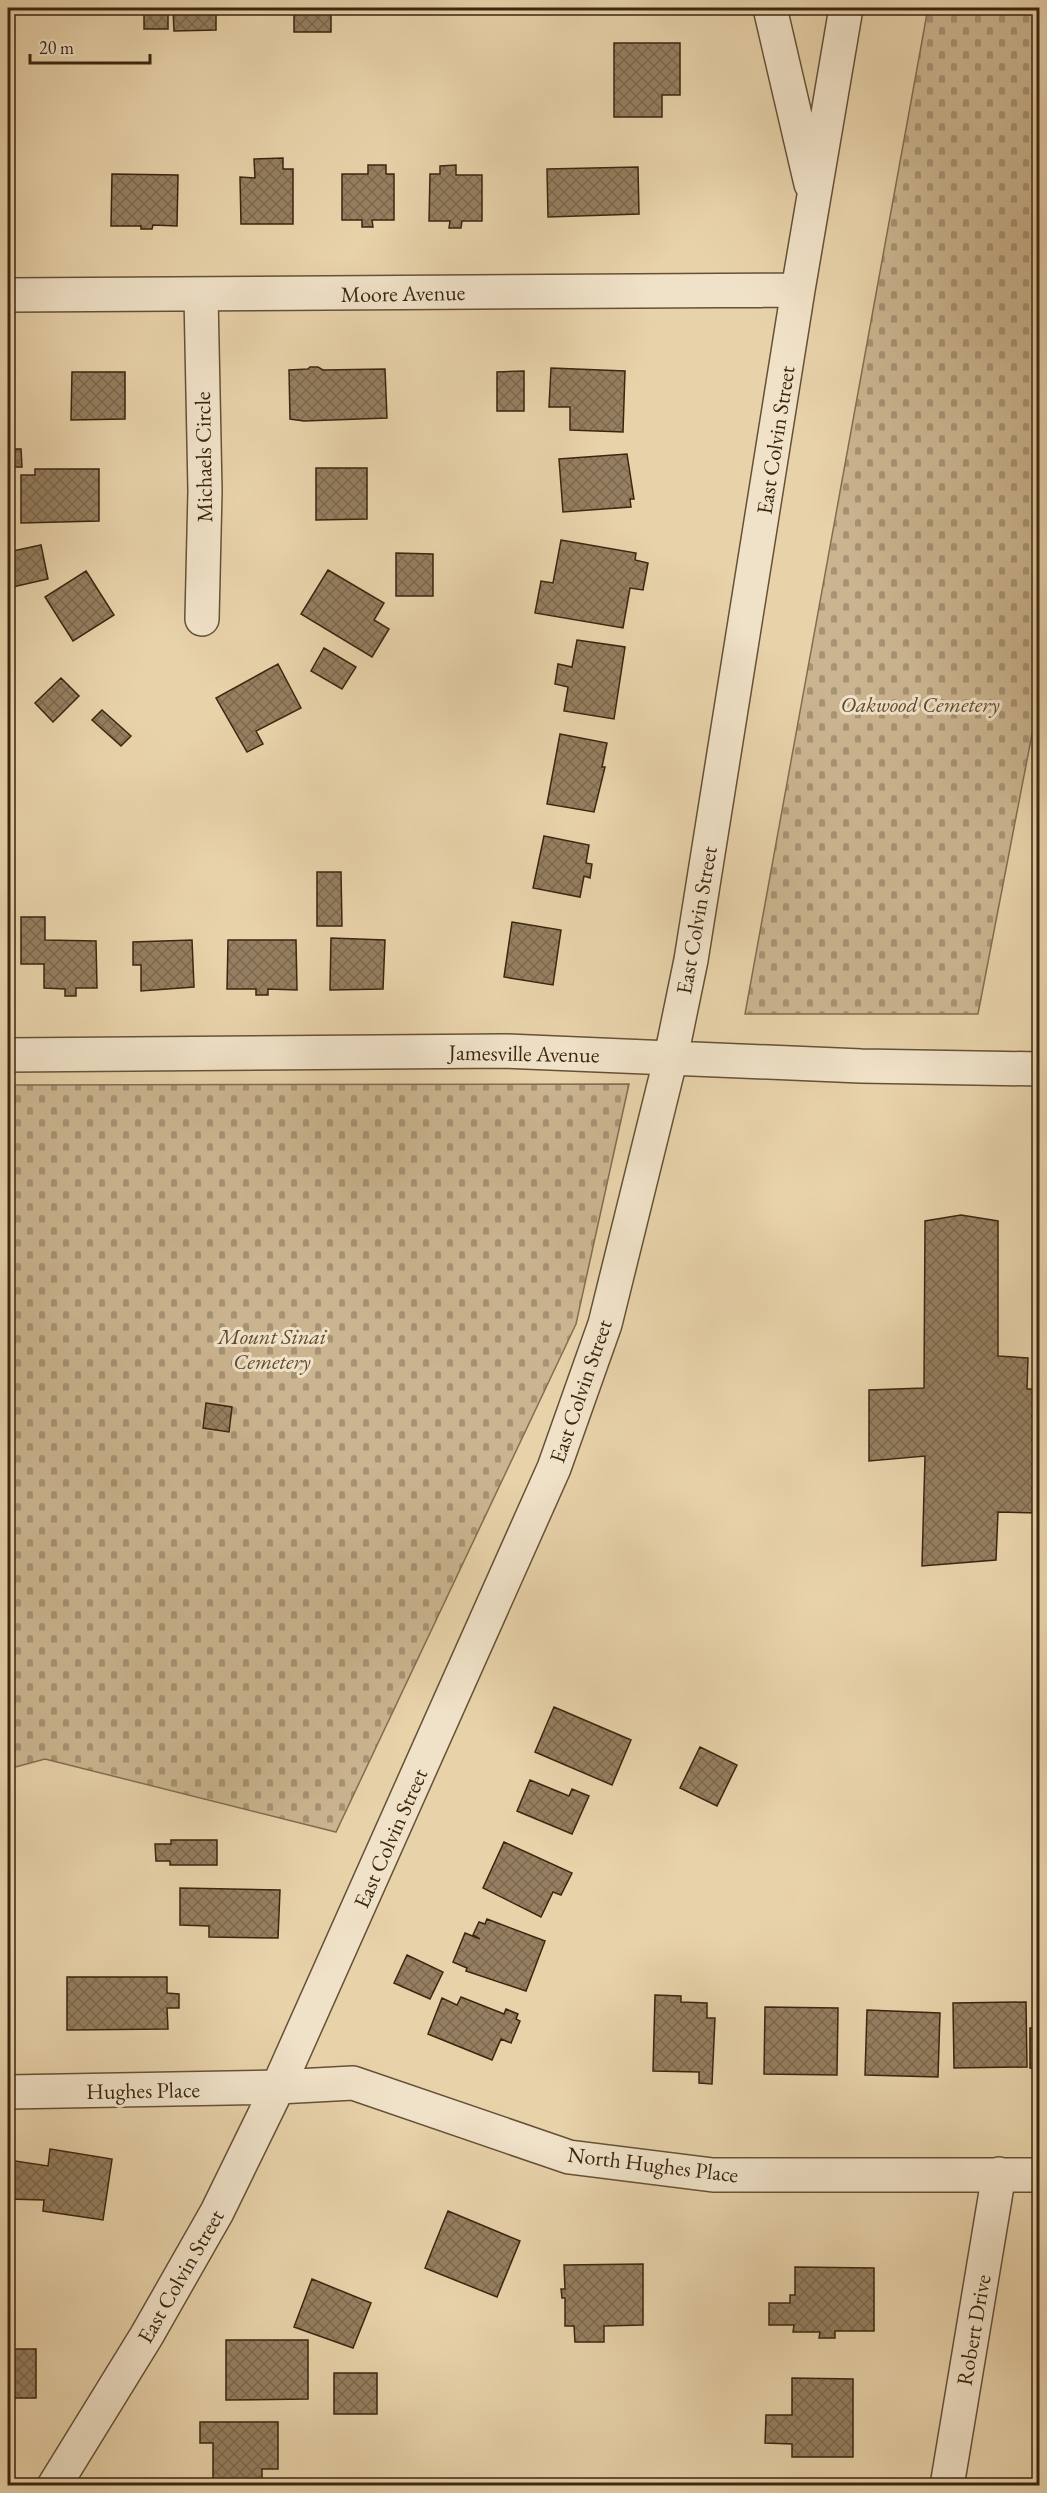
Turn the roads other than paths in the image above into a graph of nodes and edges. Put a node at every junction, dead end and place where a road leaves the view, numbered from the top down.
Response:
1 (770, 8) edge
2 (846, 8) edge
3 (815, 199) junction
4 (798, 290) junction
5 (8, 295) edge
6 (201, 295) junction
7 (202, 619) dead end
8 (8, 1055) edge
9 (671, 1057) junction
10 (1040, 1069) edge
11 (278, 2087) junction
12 (8, 2092) edge
13 (999, 2174) junction
14 (1040, 2175) edge
15 (54, 2486) edge
16 (947, 2486) edge

1 - 3 street, East Colvin Street
2 - 3 street, East Colvin Street
3 - 4 street, East Colvin Street
4 - 6 street, Moore Avenue
4 - 9 street, East Colvin Street
5 - 6 street, Moore Avenue
6 - 7 street, Michaels Circle
8 - 9 street, Jamesville Avenue
9 - 10 street, Jamesville Avenue
9 - 11 street, East Colvin Street
11 - 12 street, Hughes Place
11 - 13 street, North Hughes Place
11 - 15 street, East Colvin Street
13 - 14 street, North Hughes Place
13 - 16 street, Robert Drive

